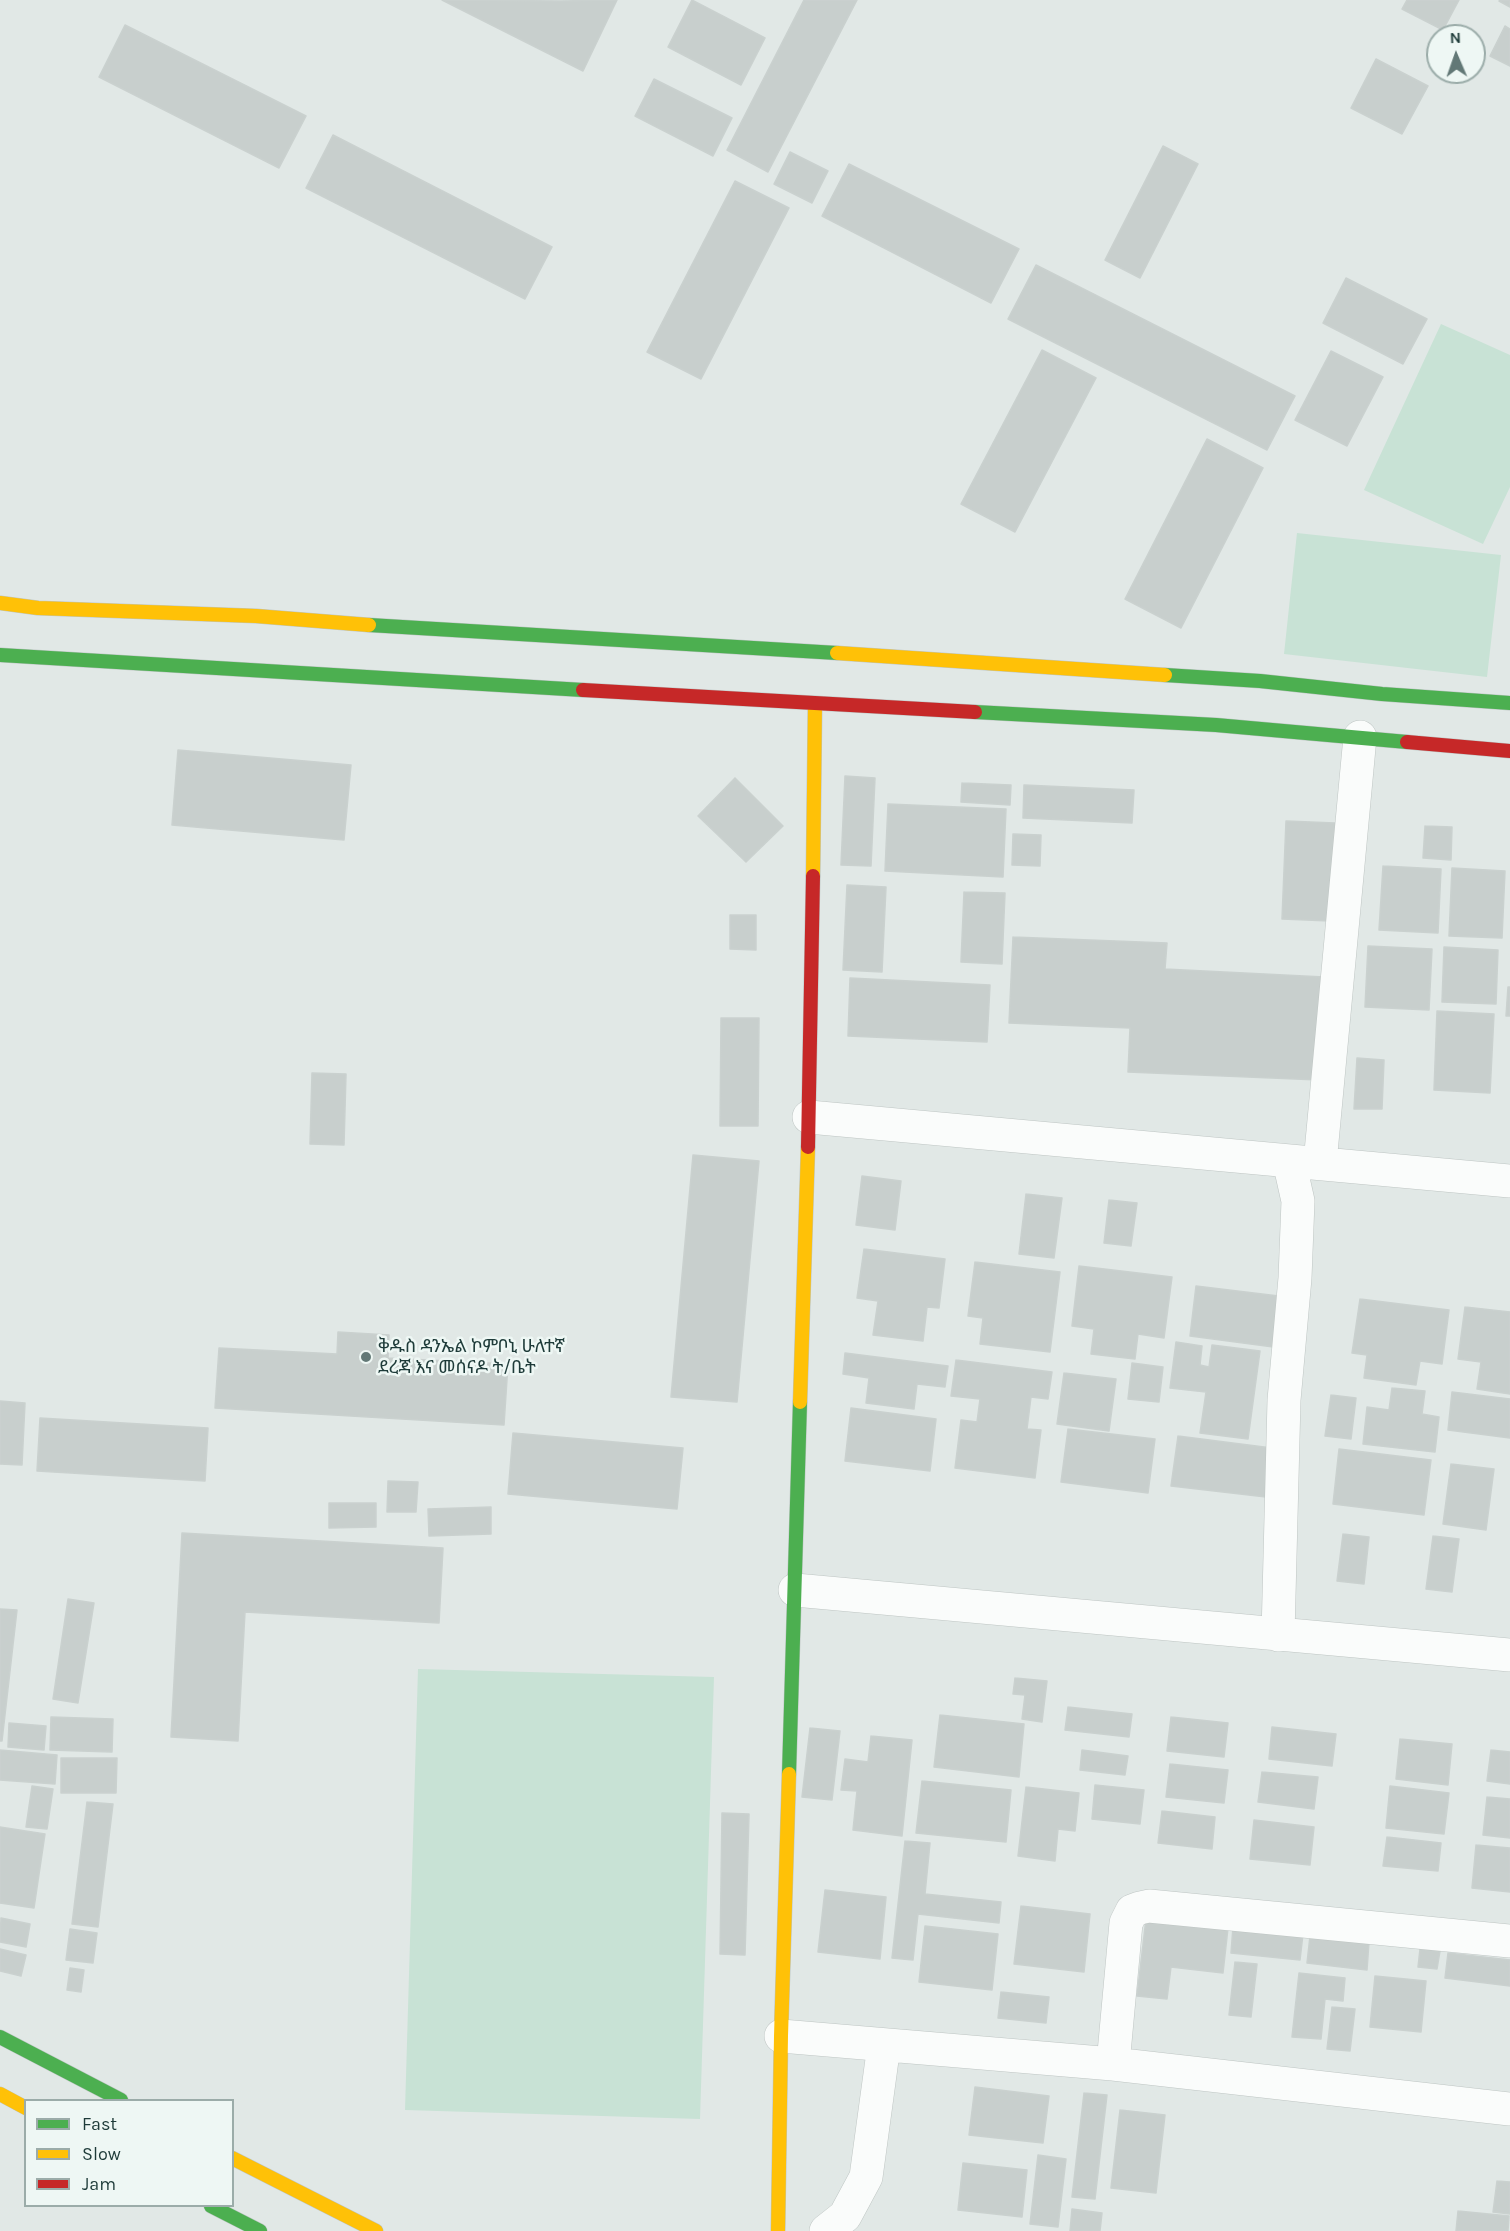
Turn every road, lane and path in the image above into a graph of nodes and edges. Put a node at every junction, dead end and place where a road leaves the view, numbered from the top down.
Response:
1 (0, 603) edge
2 (0, 655) edge
3 (1510, 703) edge
4 (815, 704) junction
5 (1360, 737) junction
6 (1510, 750) edge
7 (809, 1117) junction
8 (1304, 1162) junction
9 (1510, 1181) edge
10 (795, 1590) junction
11 (1278, 1635) junction
12 (1510, 1655) edge
13 (1510, 1941) edge
14 (781, 2036) junction
15 (0, 2037) edge
16 (884, 2045) junction
17 (1113, 2064) junction
18 (0, 2094) edge
19 (119, 2099) edge
20 (24, 2107) edge
21 (1510, 2109) edge
22 (234, 2159) edge
23 (215, 2207) edge
24 (260, 2231) edge
25 (376, 2231) edge
26 (778, 2231) edge
27 (826, 2231) edge

1 - 3 main road
2 - 4 main road
4 - 5 main road
4 - 7 main road
5 - 6 main road
5 - 8 street
7 - 8 street
7 - 10 main road
8 - 9 street
8 - 11 street
10 - 11 street
10 - 14 main road
11 - 12 street
13 - 17 street
14 - 16 street
14 - 26 main road
15 - 19 main road
16 - 17 street
16 - 27 street
17 - 21 street
18 - 20 main road
22 - 25 main road
23 - 24 main road

